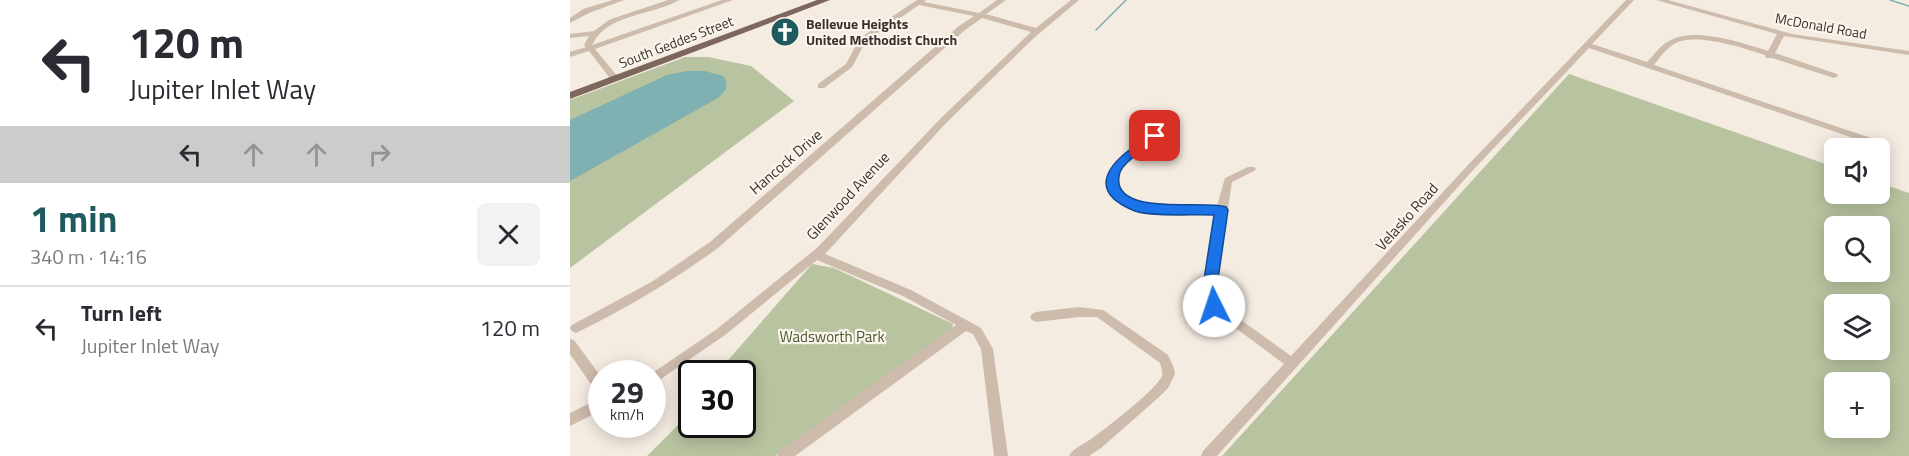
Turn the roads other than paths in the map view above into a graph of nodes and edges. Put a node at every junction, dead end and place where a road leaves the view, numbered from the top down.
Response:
1 (620, 0) edge
2 (675, 0) edge
3 (729, 0) edge
4 (825, 0) edge
5 (1002, 0) edge
6 (1075, 0) edge
7 (1630, 0) edge
8 (1660, 0) edge
9 (920, 1) edge
10 (980, 15) junction
11 (570, 21) edge
12 (1037, 31) junction
13 (593, 33) junction
14 (1782, 33) junction
15 (570, 36) edge
16 (1587, 45) junction
17 (590, 48) junction
18 (1909, 53) edge
19 (570, 55) edge
20 (1769, 56) junction
21 (1649, 66) junction
22 (1834, 76) dead end
23 (615, 79) junction
24 (821, 86) dead end
25 (570, 96) edge
26 (1155, 136) dead end
27 (1862, 138) edge
28 (1251, 169) dead end
29 (1221, 210) junction
30 (817, 255) junction
31 (1036, 317) dead end
32 (966, 324) junction
33 (572, 330) edge
34 (570, 344) edge
35 (1293, 364) junction
36 (588, 369) edge
37 (666, 371) edge
38 (588, 410) edge
39 (570, 420) edge
40 (791, 454) edge
41 (1001, 456) edge
42 (1076, 456) edge
43 (1208, 456) edge

1 - 11 street
2 - 13 street
3 - 17 street
4 - 23 main road, South Geddes Street
5 - 10 street, Hancock Drive
6 - 12 street, Glenwood Avenue
7 - 16 street, Velasko Road
8 - 14 street, McDonald Road
9 - 10 street
9 - 24 street
10 - 12 street
10 - 33 street, Hancock Drive
12 - 30 street, Glenwood Avenue
13 - 15 street
13 - 17 street
14 - 18 street, McDonald Road
14 - 20 street
16 - 21 street
16 - 35 street, Velasko Road
17 - 19 street
17 - 23 street
20 - 21 street
20 - 22 street
21 - 27 street
23 - 25 main road, South Geddes Street
26 - 29 street
28 - 29 street
29 - 35 street
30 - 32 street, Glenwood Avenue
30 - 37 street
31 - 42 street
32 - 40 street
32 - 41 street, Glenwood Avenue
34 - 36 street
35 - 43 street, Velasko Road
38 - 39 street

